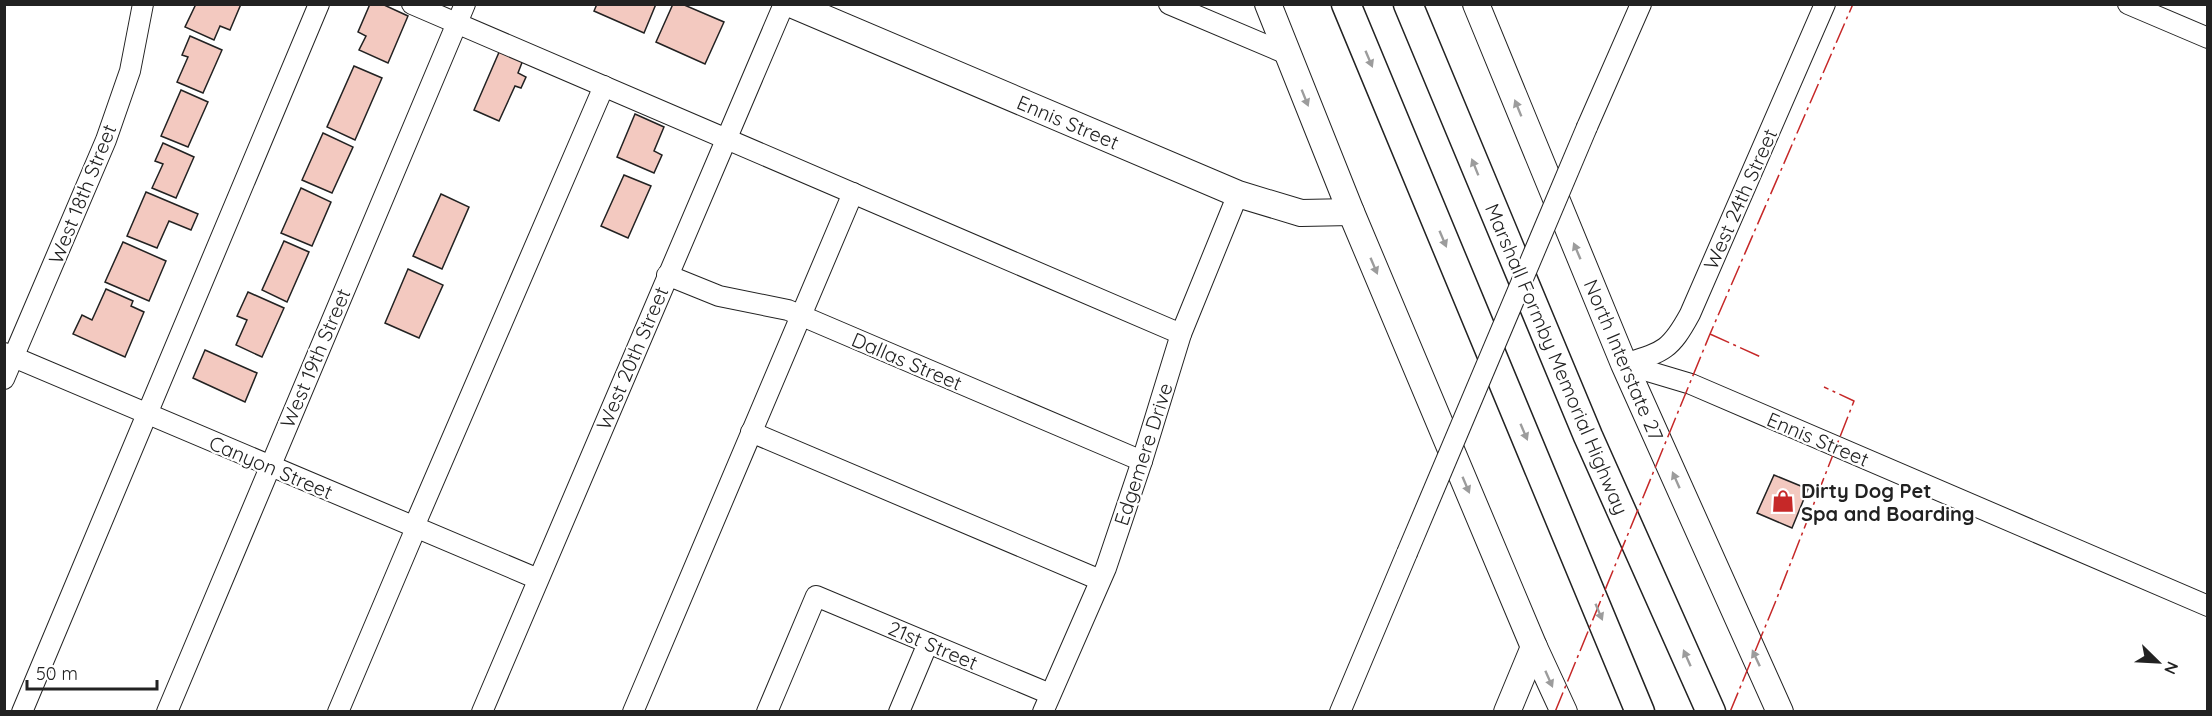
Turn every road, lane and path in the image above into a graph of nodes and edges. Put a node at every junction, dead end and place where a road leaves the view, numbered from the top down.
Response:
1 (143, 4) edge
2 (319, 4) edge
3 (412, 4) edge
4 (465, 4) edge
5 (784, 4) edge
6 (791, 4) edge
7 (1169, 4) edge
8 (1268, 4) edge
9 (1346, 4) edge
10 (1408, 4) edge
11 (1476, 4) edge
12 (1641, 4) edge
13 (1825, 4) edge
14 (2128, 4) edge
15 (457, 24) junction
16 (2208, 38) edge
17 (1287, 54) junction
18 (604, 86) junction
19 (726, 138) junction
20 (853, 193) junction
21 (1238, 194) junction
22 (1351, 212) junction
23 (667, 275) junction
24 (801, 316) junction
25 (1181, 334) junction
26 (9, 355) edge
27 (1624, 363) junction
28 (4, 379) edge
29 (148, 414) junction
30 (752, 432) junction
31 (1142, 461) junction
32 (269, 466) junction
33 (416, 528) junction
34 (538, 579) junction
35 (1101, 580) junction
36 (2208, 606) edge
37 (928, 643) junction
38 (1534, 646) junction
39 (1047, 703) edge
40 (22, 711) edge
41 (167, 711) edge
42 (338, 711) edge
43 (482, 711) edge
44 (633, 711) edge
45 (767, 711) edge
46 (899, 711) edge
47 (1340, 711) edge
48 (1507, 711) edge
49 (1564, 711) edge
50 (1640, 711) edge
51 (1711, 711) edge
52 (1780, 711) edge

1 - 26 street, West 18th Street
2 - 29 street
3 - 15 street
4 - 15 street, West 19th Street
5 - 19 street, West 20th Street
6 - 21 main road, Ennis Street
7 - 17 street
8 - 17 main road
9 -> 50 highway
51 -> 10 highway, Marshall Formby Memorial Highway
27 -> 11 main road, North Interstate 27
12 - 47 street, bridge
13 - 27 street, West 24th Street
14 - 16 street
15 - 18 street
15 - 32 street, West 19th Street
17 -> 22 main road
18 - 19 street
18 - 33 street
19 - 20 street
19 - 23 street, West 20th Street
20 - 24 street
20 - 25 street
21 - 22 main road, Ennis Street
21 - 25 street, Edgemere Drive
22 -> 38 main road
23 - 24 street, Dallas Street
23 - 34 street, West 20th Street
24 - 30 street
24 - 31 street, Dallas Street
25 - 31 street, Edgemere Drive
26 - 28 street, West 18th Street
26 - 29 street, Canyon Street
27 - 36 street, Ennis Street
52 -> 27 main road, North Interstate 27
29 - 32 street, Canyon Street
29 - 40 street
30 - 35 street
30 - 44 street
31 - 35 street, Edgemere Drive
32 - 33 street, Canyon Street
32 - 41 street, West 19th Street
33 - 34 street, Canyon Street
33 - 42 street
34 - 43 street, West 20th Street
35 - 39 street, Edgemere Drive
37 - 39 street, 21st Street
37 - 45 street, 21st Street
37 - 46 street
38 - 48 main road
38 -> 49 main road

